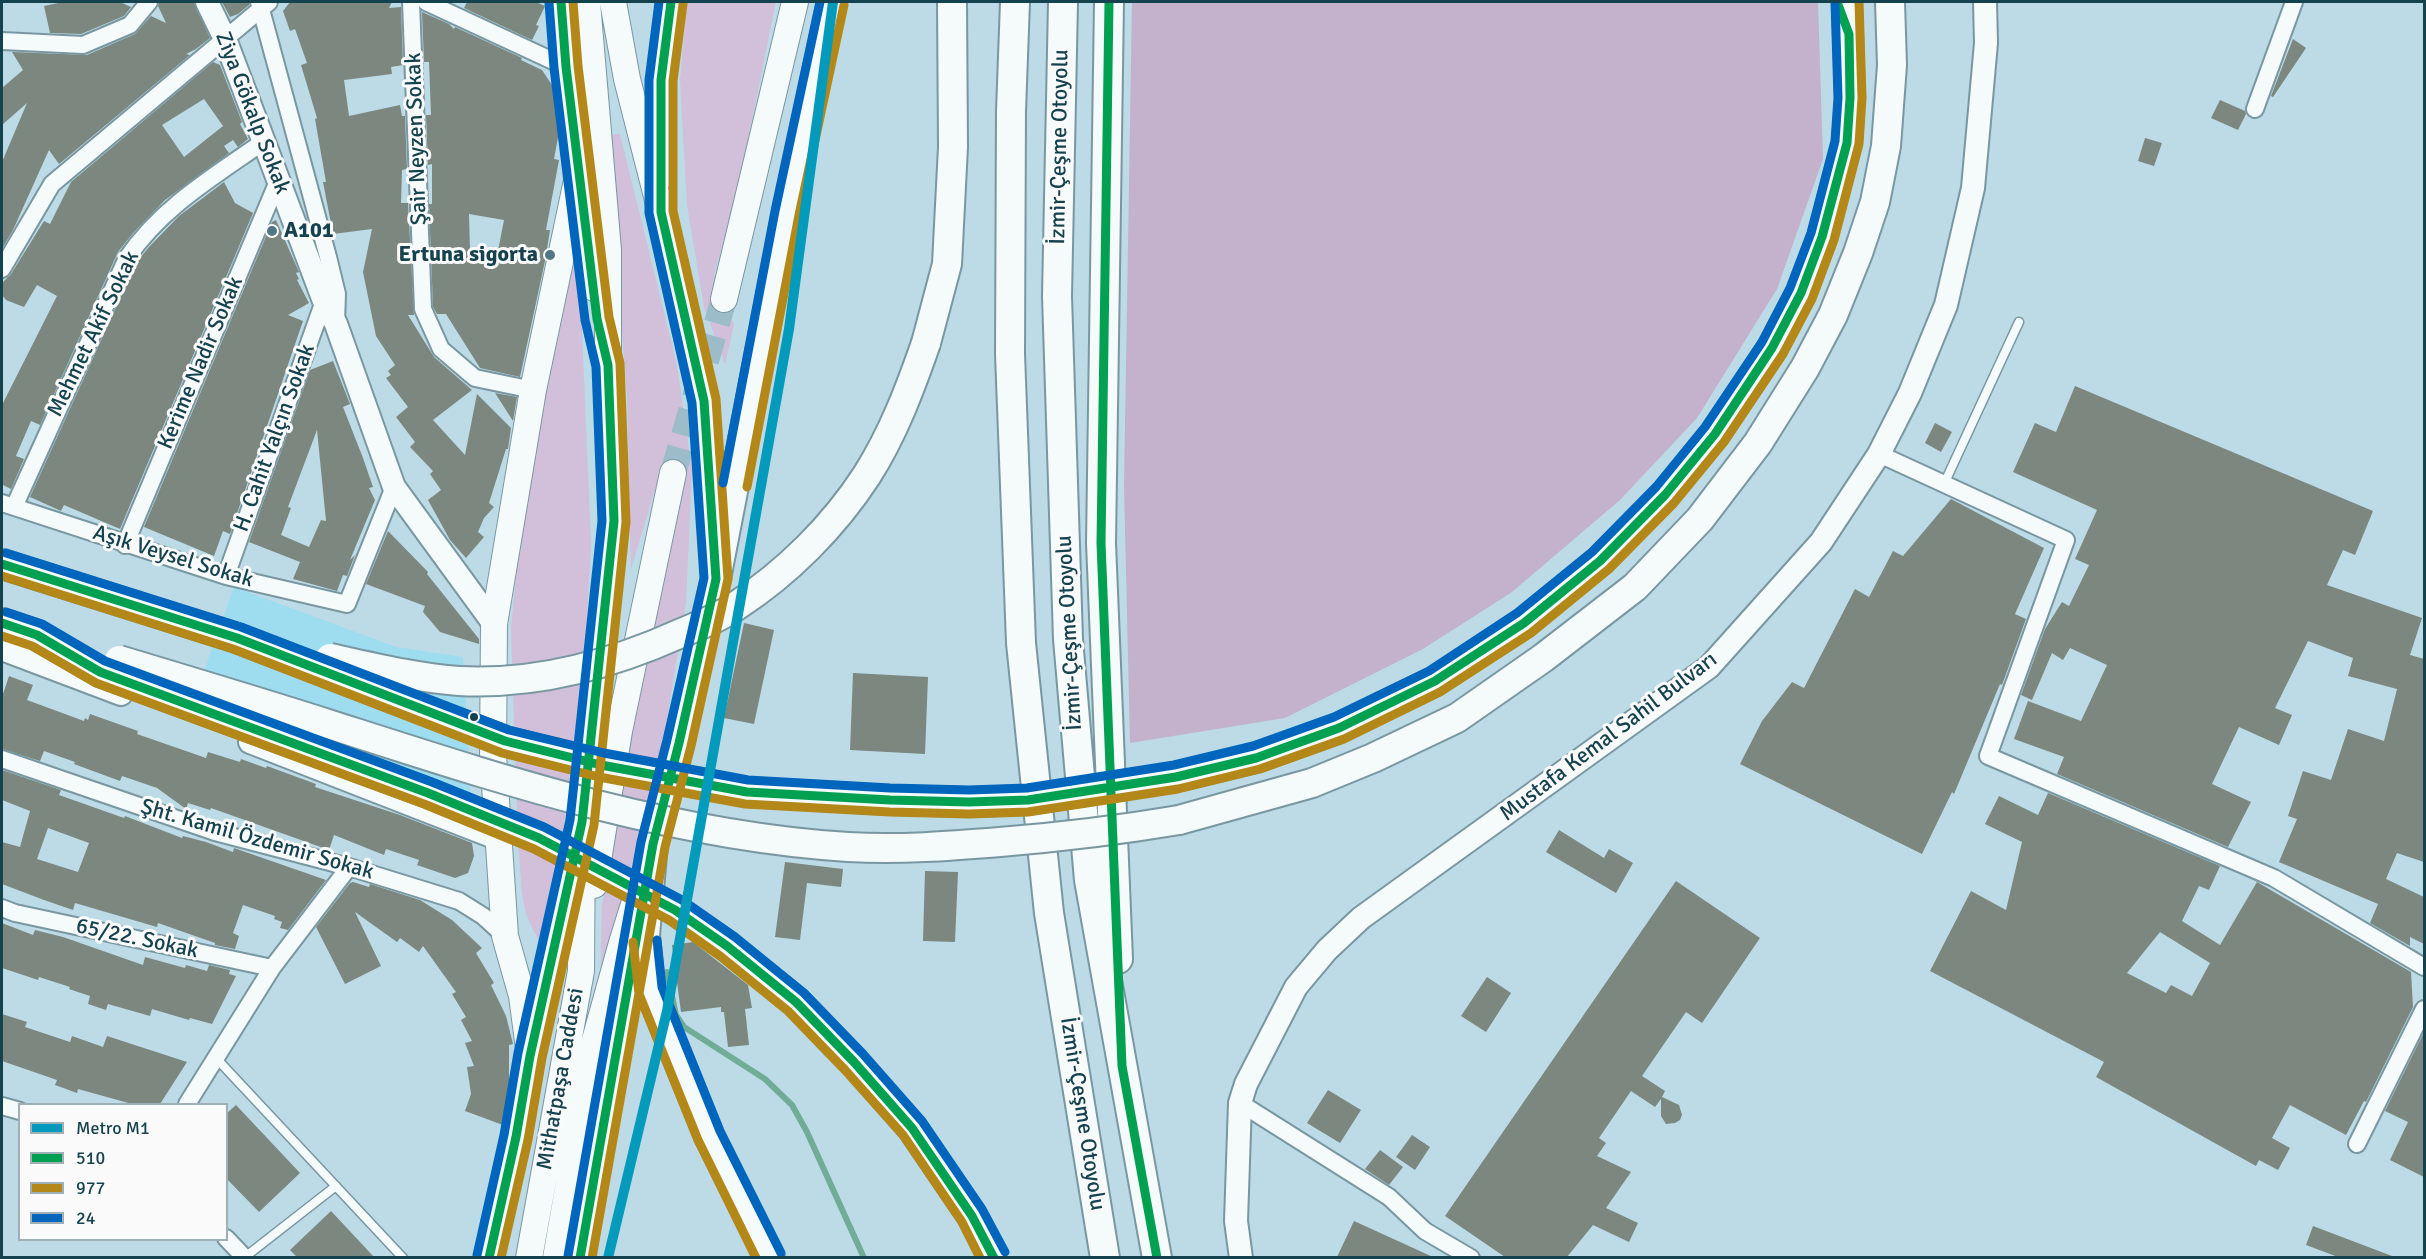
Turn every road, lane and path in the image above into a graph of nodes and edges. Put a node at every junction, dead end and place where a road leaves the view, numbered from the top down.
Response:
1 (149, 2) edge
2 (207, 2) edge
3 (411, 2) edge
4 (426, 2) edge
5 (561, 2) edge
6 (587, 2) edge
7 (613, 2) edge
8 (670, 2) edge
9 (795, 2) edge
10 (832, 2) edge
11 (952, 2) edge
12 (1015, 2) edge
13 (1063, 2) edge
14 (1109, 2) edge
15 (1838, 2) edge
16 (1847, 2) edge
17 (1890, 2) edge
18 (1985, 2) edge
19 (2294, 2) edge
20 (263, 4) edge
21 (1849, 34) junction
22 (225, 39) junction
23 (2, 41) edge
24 (566, 67) junction
25 (2254, 109) dead end
26 (263, 142) junction
27 (580, 166) junction
28 (278, 181) junction
29 (661, 212) junction
30 (2, 269) edge
31 (724, 299) tunnel mouth
32 (324, 302) junction
33 (2019, 322) dead end
34 (336, 324) junction
35 (608, 365) junction
36 (533, 390) junction
37 (1879, 454) junction
38 (673, 473) tunnel mouth
39 (1944, 484) junction
40 (394, 487) junction
41 (8, 505) edge
42 (125, 544) junction
43 (2, 564) edge
44 (226, 576) junction
45 (716, 579) junction
46 (2, 623) edge
47 (494, 624) junction
48 (37, 635) junction
49 (237, 638) junction
50 (2, 649) edge
51 (2, 759) edge
52 (582, 822) junction
53 (499, 839) junction
54 (653, 844) junction
55 (349, 867) junction
56 (2, 908) edge
57 (505, 936) junction
58 (2424, 967) edge
59 (272, 968) junction
60 (581, 971) junction
61 (2424, 1009) edge
62 (530, 1056) junction
63 (216, 1058) junction
64 (1122, 1066) junction
65 (188, 1103) edge
66 (1240, 1103) junction
67 (2, 1106) edge
68 (18, 1110) edge
69 (2357, 1144) dead end
70 (336, 1186) junction
71 (228, 1240) edge
72 (245, 1257) edge
73 (403, 1257) edge
74 (489, 1257) edge
75 (529, 1257) edge
76 (556, 1257) edge
77 (580, 1257) edge
78 (770, 1257) edge
79 (994, 1257) edge
80 (1105, 1257) edge
81 (1157, 1257) edge
82 (1241, 1257) edge
83 (1471, 1257) edge

1 - 23 street
2 - 22 main road, Ziya Gökalp Sokak
3 - 36 street, Şair Neyzen Sokak
4 - 24 street
5 - 24 main road
6 - 35 main road, Mithatpaşa Caddesi
7 - 29 main road, Mithatpaşa Caddesi
8 - 29 main road
9 - 31 main road
10 - 45 highway
11 - 49 highway, bridge
12 - 80 highway, İzmir-Çeşme Otoyolu
13 - 64 highway, İzmir-Çeşme Otoyolu
14 - 64 highway
15 - 21 highway
16 - 21 highway
17 - 48 highway, bridge
18 - 37 main road, Mustafa Kemal Sahil Bulvarı
19 - 25 street
20 - 22 street
20 - 34 street, Ziya Gökalp Sokak
21 - 49 highway, bridge
22 - 26 main road, Ziya Gökalp Sokak
22 - 30 street
24 - 27 main road
26 - 28 main road, Ziya Gökalp Sokak
26 - 41 street, Mehmet Akif Sokak
27 - 35 main road
27 - 36 main road
28 - 32 main road, Ziya Gökalp Sokak
28 - 42 street, Kerime Nadir Sokak
29 - 45 main road, Mithatpaşa Caddesi
32 - 34 main road, Ziya Gökalp Sokak
32 - 44 street, H. Cahit Yalçın Sokak
33 - 39 lane
34 - 40 main road, Ziya Gökalp Sokak
35 - 52 main road, Mithatpaşa Caddesi
36 - 47 main road
37 - 39 street
37 - 66 main road, Mustafa Kemal Sahil Bulvarı
38 - 60 main road
39 - 58 street
40 - 44 street, Aşık Veysel Sokak
40 - 47 main road, Ziya Gökalp Sokak
41 - 42 street, Aşık Veysel Sokak
42 - 44 street, Aşık Veysel Sokak
43 - 49 highway
45 - 54 main road, Mithatpaşa Caddesi
46 - 48 highway
47 - 53 main road
48 - 79 highway, bridge
50 - 53 main road
51 - 55 street, Şht. Kamil Özdemir Sokak
52 - 60 main road, Mithatpaşa Caddesi
52 - 62 main road
53 - 57 main road
54 - 76 main road, Mithatpaşa Caddesi
54 - 77 main road
54 - 78 highway
55 - 57 street, Şht. Kamil Özdemir Sokak
55 - 59 street
56 - 59 street, 65/22. Sokak
57 - 62 main road
59 - 63 street
60 - 75 main road, Mithatpaşa Caddesi
61 - 69 street
62 - 74 main road
63 - 65 street
63 - 70 lane
64 - 81 highway, İzmir-Çeşme Otoyolu
66 - 82 main road, Mustafa Kemal Sahil Bulvarı
66 - 83 street
67 - 68 street
70 - 72 lane
70 - 73 lane
71 - 72 street

